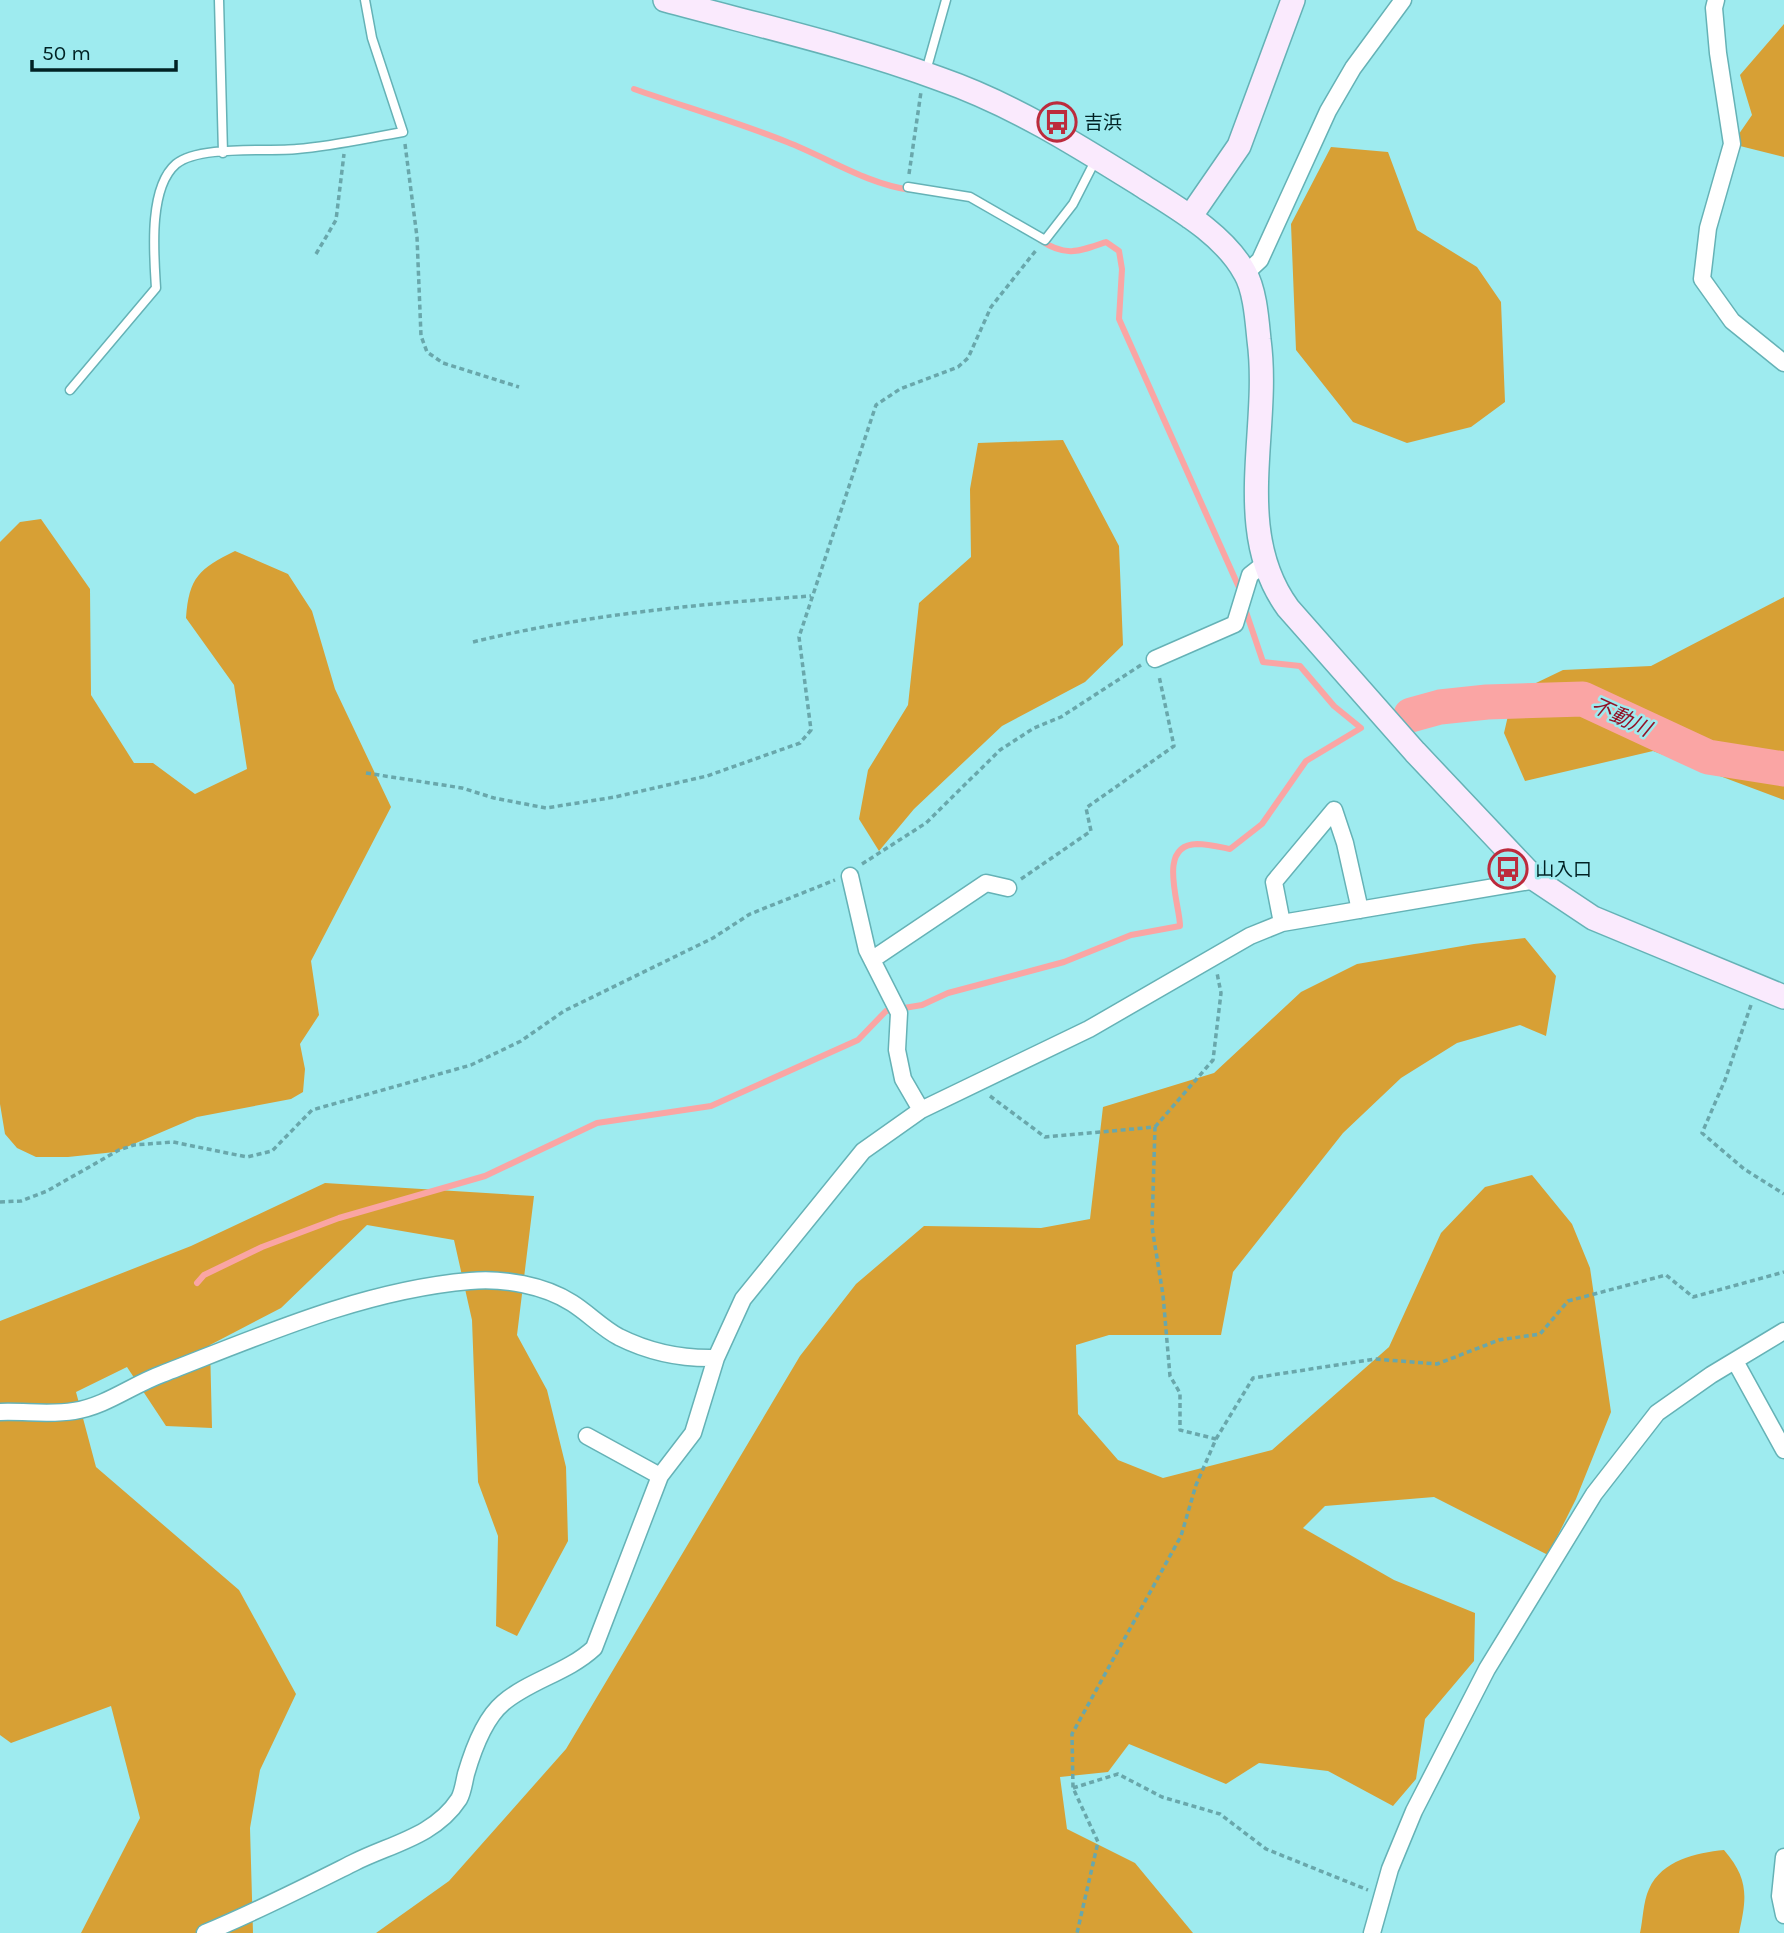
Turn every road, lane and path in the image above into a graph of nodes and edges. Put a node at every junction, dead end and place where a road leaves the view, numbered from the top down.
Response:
1 (219, 0) edge
2 (365, 0) edge
3 (665, 0) edge
4 (946, 0) edge
5 (1293, 0) edge
6 (1403, 0) edge
7 (1716, 0) edge
8 (925, 74) junction
9 (403, 132) junction
10 (346, 141) junction
11 (223, 153) junction
12 (1097, 157) junction
13 (908, 187) joint
14 (1190, 218) junction
15 (1045, 240) junction
16 (316, 254) dead end
17 (1246, 274) junction
18 (1784, 363) edge
19 (519, 387) dead end
20 (69, 390) dead end
21 (1264, 564) junction
22 (811, 596) junction
23 (473, 642) dead end
24 (1155, 659) junction
25 (366, 773) dead end
26 (850, 876) junction
27 (1536, 880) junction
28 (1008, 888) joint
29 (1360, 910) junction
30 (1282, 923) junction
31 (1213, 957) junction
32 (873, 959) junction
33 (1758, 986) junction
34 (1784, 997) edge
35 (974, 1084) junction
36 (921, 1110) junction
37 (1155, 1127) junction
38 (1784, 1194) edge
39 (0, 1202) edge
40 (1784, 1272) edge
41 (1784, 1331) edge
42 (716, 1358) junction
43 (1735, 1361) junction
44 (0, 1412) edge
45 (587, 1436) dead end
46 (1216, 1439) junction
47 (1784, 1450) edge
48 (660, 1476) junction
49 (1073, 1788) junction
50 (1784, 1857) edge
51 (1382, 1897) junction
52 (1784, 1915) edge
53 (205, 1933) edge
54 (1077, 1933) edge
55 (1372, 1933) edge

1 - 11 lane
2 - 9 lane
3 - 8 street
4 - 8 lane
5 - 14 street
6 - 17 street
7 - 18 street
8 - 12 street
8 - 13 path
9 - 10 lane
9 - 19 path
10 - 11 lane
10 - 16 path
11 - 20 lane
12 - 14 street
12 - 15 lane
13 - 15 lane
14 - 17 street
15 - 22 path
17 - 21 street
21 - 24 street
21 - 27 street
22 - 23 path
22 - 25 path
24 - 26 path
24 - 28 path
26 - 32 street
26 - 39 path
27 - 29 street
27 - 33 street
28 - 32 street
29 - 30 street
29 - 30 street
30 - 31 street
31 - 35 street
31 - 37 path
32 - 36 street
33 - 34 street
33 - 38 path
35 - 36 street
35 - 37 path
36 - 42 street
37 - 46 path
40 - 46 path
41 - 43 street
42 - 44 street
42 - 48 street
43 - 47 street
43 - 51 street
45 - 48 street
46 - 49 path
48 - 53 street
49 - 51 path
49 - 54 path
50 - 52 street
51 - 55 street

